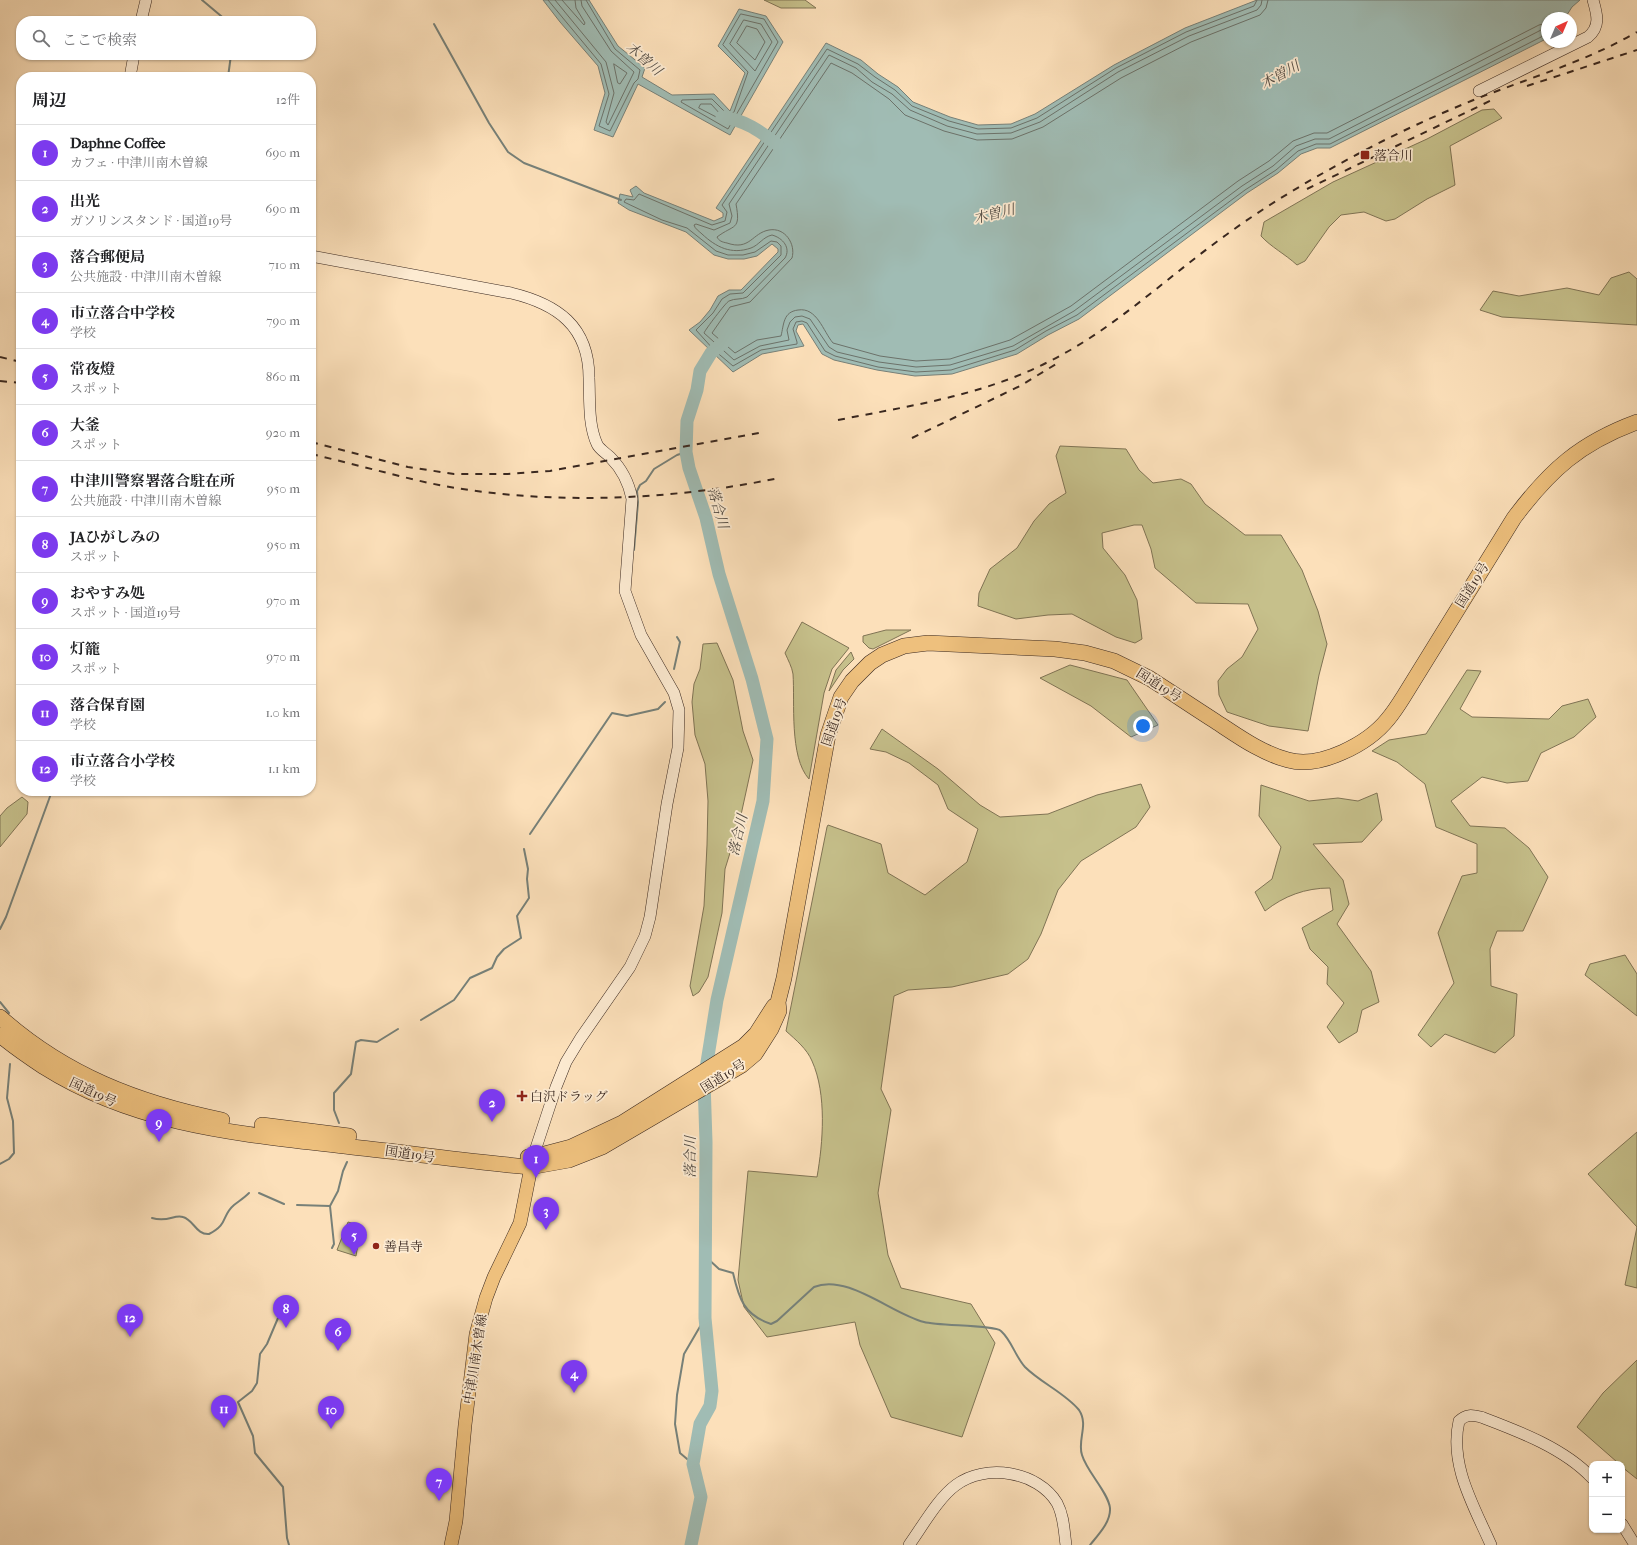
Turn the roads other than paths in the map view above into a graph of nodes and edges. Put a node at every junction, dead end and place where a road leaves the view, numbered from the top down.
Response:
1 (146, 0) edge
2 (1593, 0) edge
3 (142, 16) edge
4 (133, 60) edge
5 (131, 72) edge
6 (1479, 91) dead end
7 (316, 257) edge
8 (1637, 422) edge
9 (0, 1017) edge
10 (0, 1035) edge
11 (531, 1162) junction
12 (1589, 1475) edge
13 (1625, 1529) edge
14 (451, 1545) edge
15 (909, 1545) edge
16 (1066, 1545) edge
17 (1491, 1545) edge
18 (1635, 1545) edge

1 - 3 street
2 - 6 street
4 - 5 street
7 - 11 street
8 - 11 highway, 国道19号
9 - 11 highway, 国道19号
10 - 11 highway, 国道19号
11 - 14 main road, 中津川南木曽線
12 - 17 street
13 - 18 street
15 - 16 street

